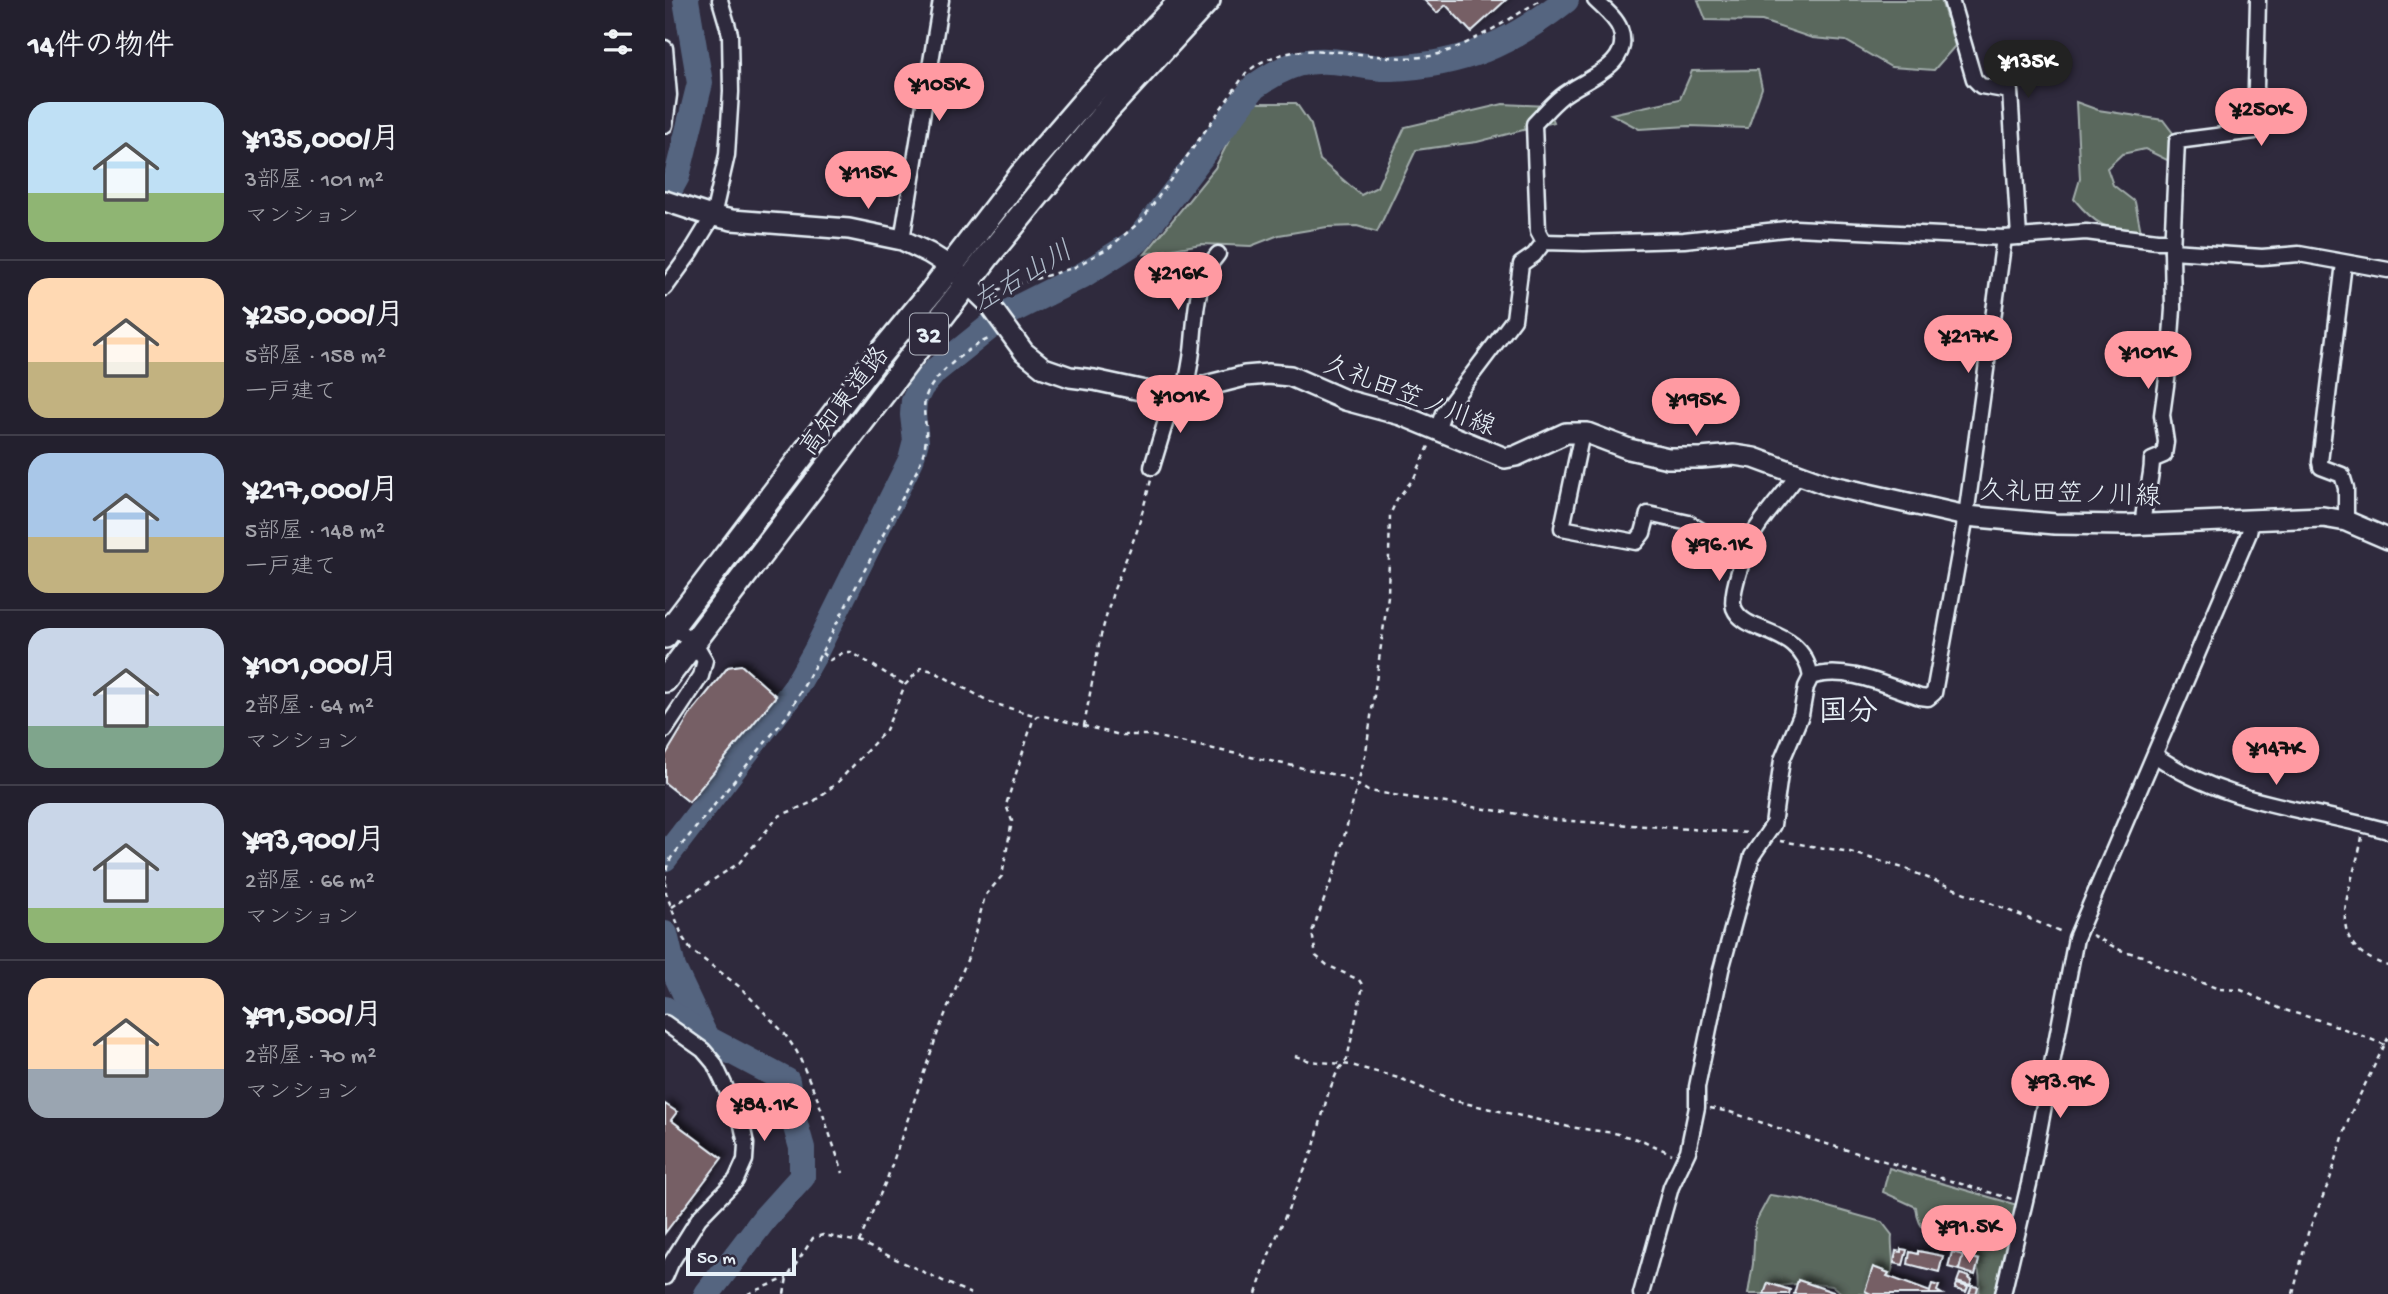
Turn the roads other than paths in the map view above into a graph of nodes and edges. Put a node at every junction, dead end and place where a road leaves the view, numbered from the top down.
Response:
1 (720, 0) edge
2 (941, 0) edge
3 (1182, 0) edge
4 (1208, 0) edge
5 (1595, 0) edge
6 (1951, 0) edge
7 (2258, 0) edge
8 (665, 48) edge
9 (665, 125) edge
10 (665, 201) edge
11 (709, 215) junction
12 (2012, 237) junction
13 (902, 240) junction
14 (1544, 242) junction
15 (2172, 246) junction
16 (1218, 254) dead end
17 (2344, 263) junction
18 (951, 267) junction
19 (2388, 270) edge
20 (665, 288) edge
21 (979, 294) junction
22 (1179, 393) junction
23 (1437, 430) junction
24 (1582, 433) junction
25 (1152, 467) road end
26 (1798, 475) junction
27 (1966, 516) junction
28 (2251, 520) junction
29 (2346, 521) junction
30 (2143, 524) junction
31 (2388, 539) edge
32 (1747, 551) junction
33 (668, 629) edge
34 (694, 642) junction
35 (1811, 677) junction
36 (665, 680) edge
37 (665, 730) edge
38 (2155, 755) junction
39 (2388, 831) edge
40 (665, 1023) edge
41 (665, 1277) edge
42 (1641, 1294) edge
43 (2003, 1294) edge

1 - 11 street
2 - 13 street
3 - 18 highway, 高知東道路 / 32
4 - 21 highway, 高知東道路 / 32
5 - 14 street
6 - 12 street
7 - 15 street
8 - 9 street
10 - 11 main road, 久礼田笠ノ川線
11 - 13 main road, 久礼田笠ノ川線
11 - 20 street
12 - 14 street
12 - 15 street
12 - 27 street
13 - 18 main road, 久礼田笠ノ川線
14 - 23 street
15 - 17 street
15 - 30 street
16 - 22 street
17 - 19 street
17 - 29 street
18 - 21 main road, 久礼田笠ノ川線
18 - 33 highway, 高知東道路 / 32
21 - 22 main road, 久礼田笠ノ川線
21 - 34 highway, 高知東道路 / 32
22 - 23 main road, 久礼田笠ノ川線
22 - 25 street
23 - 24 main road, 久礼田笠ノ川線
24 - 26 main road, 久礼田笠ノ川線
24 - 32 street
26 - 27 main road, 久礼田笠ノ川線
26 - 32 street
27 - 30 main road, 久礼田笠ノ川線
27 - 35 street
28 - 29 main road, 久礼田笠ノ川線
28 - 30 main road, 久礼田笠ノ川線
28 - 38 street
29 - 31 main road, 久礼田笠ノ川線
32 - 35 street
33 - 34 street
34 - 36 highway, 高知東道路 / 32
34 - 37 street
35 - 42 street
38 - 39 street
38 - 43 street
40 - 41 street

